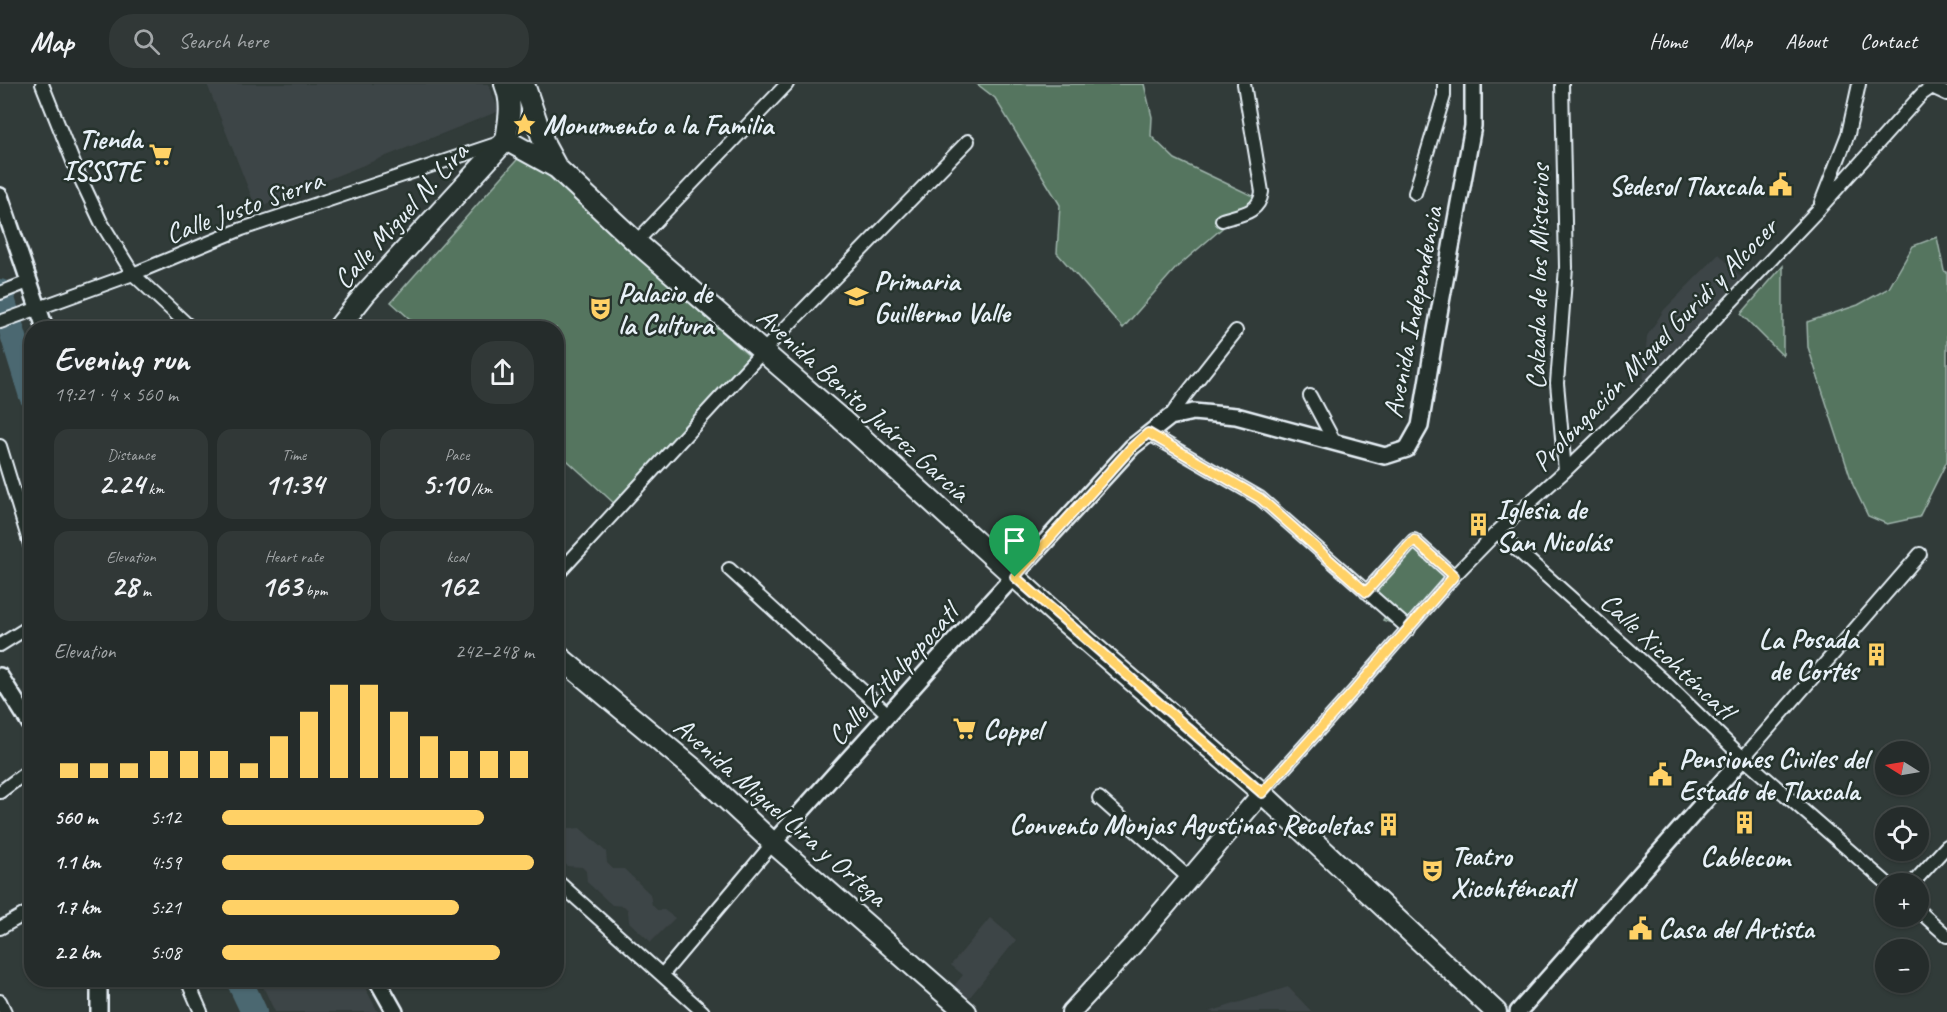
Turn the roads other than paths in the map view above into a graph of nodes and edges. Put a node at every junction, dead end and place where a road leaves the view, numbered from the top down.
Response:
1 (42, 84) edge
2 (505, 84) edge
3 (524, 84) edge
4 (787, 84) edge
5 (1244, 84) edge
6 (1444, 84) edge
7 (1473, 84) edge
8 (1562, 84) edge
9 (1859, 84) edge
10 (1947, 94) edge
11 (506, 140) junction
12 (968, 141) dead end
13 (556, 168) junction
14 (1415, 193) dead end
15 (0, 196) edge
16 (1819, 209) junction
17 (1222, 220) dead end
18 (636, 242) junction
19 (133, 274) junction
20 (28, 282) junction
21 (0, 293) edge
22 (32, 311) junction
23 (40, 321) edge
24 (183, 321) edge
25 (343, 321) edge
26 (0, 322) edge
27 (1236, 332) dead end
28 (763, 351) junction
29 (1310, 396) dead end
30 (1170, 417) junction
31 (1148, 433) junction
32 (1335, 443) junction
33 (0, 446) edge
34 (1565, 471) junction
35 (24, 525) edge
36 (1497, 532) junction
37 (1920, 554) dead end
38 (564, 567) edge
39 (729, 569) dead end
40 (1454, 576) junction
41 (1015, 577) junction
42 (1366, 592) junction
43 (1409, 629) junction
44 (24, 630) edge
45 (0, 645) edge
46 (564, 661) edge
47 (0, 676) edge
48 (24, 713) edge
49 (889, 715) junction
50 (1743, 758) junction
51 (24, 774) edge
52 (0, 792) edge
53 (1262, 793) junction
54 (1099, 798) dead end
55 (773, 843) junction
56 (1947, 846) edge
57 (1875, 873) edge
58 (1922, 873) edge
59 (1189, 878) junction
60 (564, 887) edge
61 (24, 914) edge
62 (1929, 920) edge
63 (0, 928) edge
64 (1947, 936) edge
65 (662, 975) junction
66 (99, 987) edge
67 (190, 987) edge
68 (381, 987) edge
69 (0, 1001) edge
70 (5, 1012) edge
71 (99, 1012) edge
72 (201, 1012) edge
73 (395, 1012) edge
74 (703, 1012) edge
75 (966, 1012) edge
76 (1071, 1012) edge
77 (1496, 1012) edge
78 (1518, 1012) edge

1 - 19 street
2 - 11 main road
3 - 13 main road
4 - 18 street
5 - 17 street
6 - 14 street
7 - 32 street, Avenida Independencia
8 - 34 street, Calzada de los Misterios
9 - 16 street
10 - 16 street, Prolongación Miguel Guridi y Alcocer
11 - 13 main road, Avenida Benito Juárez García
11 - 19 street, Calle Justo Sierra
11 - 25 main road, Calle Miguel N. Lira
12 - 28 street
13 - 18 main road, Avenida Benito Juárez García
15 - 20 street
16 - 34 street, Prolongación Miguel Guridi y Alcocer
18 - 28 main road, Avenida Benito Juárez García
19 - 22 street, Calle Justo Sierra
19 - 24 street
20 - 21 street
20 - 22 street
22 - 23 street
22 - 26 street, Calle Justo Sierra
27 - 30 street
28 - 38 street
28 - 41 main road, Avenida Benito Juárez García
29 - 32 street
30 - 31 street, Calle Zitlalpopocatl
30 - 32 street, Avenida Independencia
31 - 41 street, Calle Zitlalpopocatl
31 - 42 street
33 - 35 street
34 - 36 street, Prolongación Miguel Guridi y Alcocer
36 - 40 street, Prolongación Miguel Guridi y Alcocer
36 - 50 street, Calle Xicohténcatl
37 - 50 street
39 - 49 street
40 - 42 street
40 - 43 street, Prolongación Miguel Guridi y Alcocer
41 - 49 street, Calle Zitlalpopocatl
41 - 53 main road, Avenida Benito Juárez García
42 - 43 street
43 - 53 street, Prolongación Miguel Guridi y Alcocer
44 - 45 street
46 - 55 main road, Avenida Miguel Lira y Ortega
47 - 48 street
49 - 55 street, Calle Zitlalpopocatl
50 - 57 street, Calle Xicohténcatl
50 - 78 street
51 - 52 street
53 - 59 main road
53 - 77 main road, Avenida Benito Juárez García
54 - 59 street
55 - 65 street, Calle Zitlalpopocatl
55 - 75 main road, Avenida Miguel Lira y Ortega
56 - 58 street
59 - 76 main road
60 - 65 street
61 - 63 street
62 - 64 street
65 - 74 street
66 - 71 street
67 - 72 street
68 - 73 street
69 - 70 street

